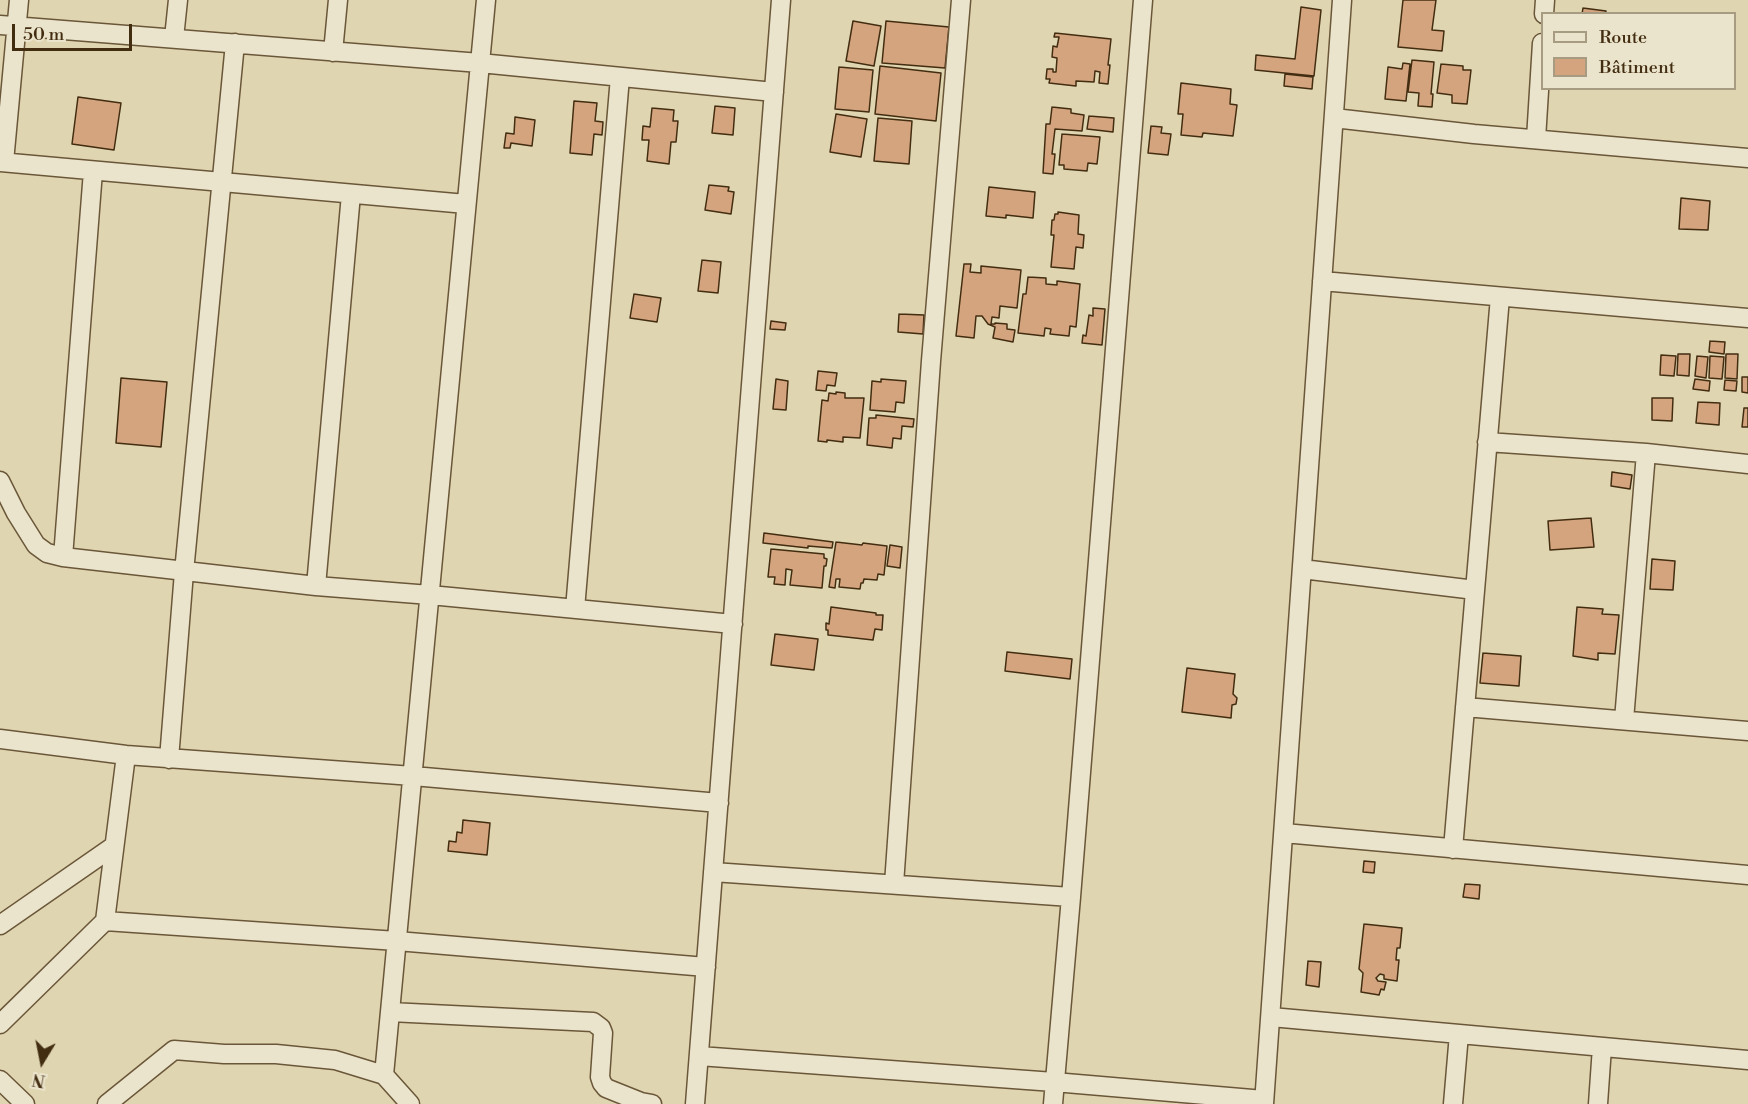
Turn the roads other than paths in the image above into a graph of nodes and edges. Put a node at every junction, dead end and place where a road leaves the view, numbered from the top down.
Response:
1 (19, 0) edge
2 (178, 0) edge
3 (338, 0) edge
4 (486, 0) edge
5 (781, 0) edge
6 (962, 0) edge
7 (1143, 0) edge
8 (1342, 0) edge
9 (8, 25) edge
10 (174, 38) junction
11 (235, 43) junction
12 (333, 52) junction
13 (1541, 59) edge
14 (480, 63) junction
15 (620, 77) junction
16 (774, 92) junction
17 (1334, 118) junction
18 (1536, 139) junction
19 (1748, 158) edge
20 (2, 162) edge
21 (93, 171) junction
22 (221, 182) junction
23 (351, 194) junction
24 (466, 204) junction
25 (1322, 281) junction
26 (1500, 297) junction
27 (1748, 318) edge
28 (1487, 442) junction
29 (1646, 453) junction
30 (1748, 464) edge
31 (0, 481) edge
32 (63, 557) junction
33 (1302, 569) junction
34 (184, 572) junction
35 (316, 586) junction
36 (1475, 590) junction
37 (430, 595) junction
38 (575, 609) junction
39 (733, 624) junction
40 (1465, 707) junction
41 (1624, 720) junction
42 (1748, 731) edge
43 (7, 740) edge
44 (126, 755) junction
45 (0, 757) edge
46 (169, 759) junction
47 (413, 776) junction
48 (719, 803) junction
49 (1284, 833) junction
50 (114, 846) junction
51 (1453, 849) junction
52 (713, 872) junction
53 (1748, 875) edge
54 (894, 884) junction
55 (1071, 897) junction
56 (105, 921) junction
57 (0, 925) edge
58 (397, 940) junction
59 (706, 967) junction
60 (390, 1012) junction
61 (1271, 1017) junction
62 (0, 1024) edge
63 (1459, 1034) junction
64 (1602, 1047) junction
65 (699, 1056) junction
66 (1748, 1060) edge
67 (384, 1075) junction
68 (0, 1080) edge
69 (1054, 1082) junction
70 (1264, 1102) edge
71 (406, 1103) edge
72 (644, 1103) edge
73 (25, 1104) edge
74 (107, 1104) edge
75 (695, 1104) edge
76 (1053, 1104) edge
77 (1454, 1104) edge
78 (1598, 1104) edge

1 - 9 street
2 - 10 street
3 - 12 street
4 - 14 street
5 - 16 street
6 - 54 street
7 - 55 street
8 - 17 street
9 - 10 street
9 - 20 street
10 - 11 street
11 - 12 street
11 - 22 street
12 - 14 street
13 - 18 street
14 - 15 street
14 - 24 street
15 - 16 street
15 - 38 street
16 - 39 street
17 - 18 street
17 - 25 street
18 - 19 street
20 - 21 street
21 - 22 street
21 - 32 street
22 - 23 street
22 - 34 street
23 - 24 street
23 - 35 street
24 - 37 street
25 - 26 street
25 - 33 street
26 - 27 street
26 - 28 street
28 - 29 street
28 - 36 street
29 - 30 street
29 - 41 street
31 - 32 street
32 - 34 street
33 - 36 street
33 - 49 street
34 - 35 street
34 - 46 street
35 - 37 street
36 - 40 street
37 - 38 street
37 - 47 street
38 - 39 street
39 - 48 street
40 - 41 street
40 - 51 street
41 - 42 street
43 - 44 street
43 - 45 street
44 - 46 street
44 - 50 street
46 - 47 street
47 - 48 street
47 - 58 street
48 - 52 street
49 - 51 street
49 - 61 street
50 - 56 street
50 - 57 street
51 - 53 street
52 - 54 street
52 - 59 street
54 - 55 street
55 - 69 street
56 - 58 street
56 - 62 street
58 - 59 street
58 - 60 street
59 - 65 street
60 - 67 street
60 - 72 street
61 - 63 street
61 - 70 street
63 - 64 street
63 - 77 street
64 - 66 street
64 - 78 street
65 - 69 street
65 - 75 street
67 - 71 street
67 - 74 street
68 - 73 street
69 - 70 street
69 - 76 street

